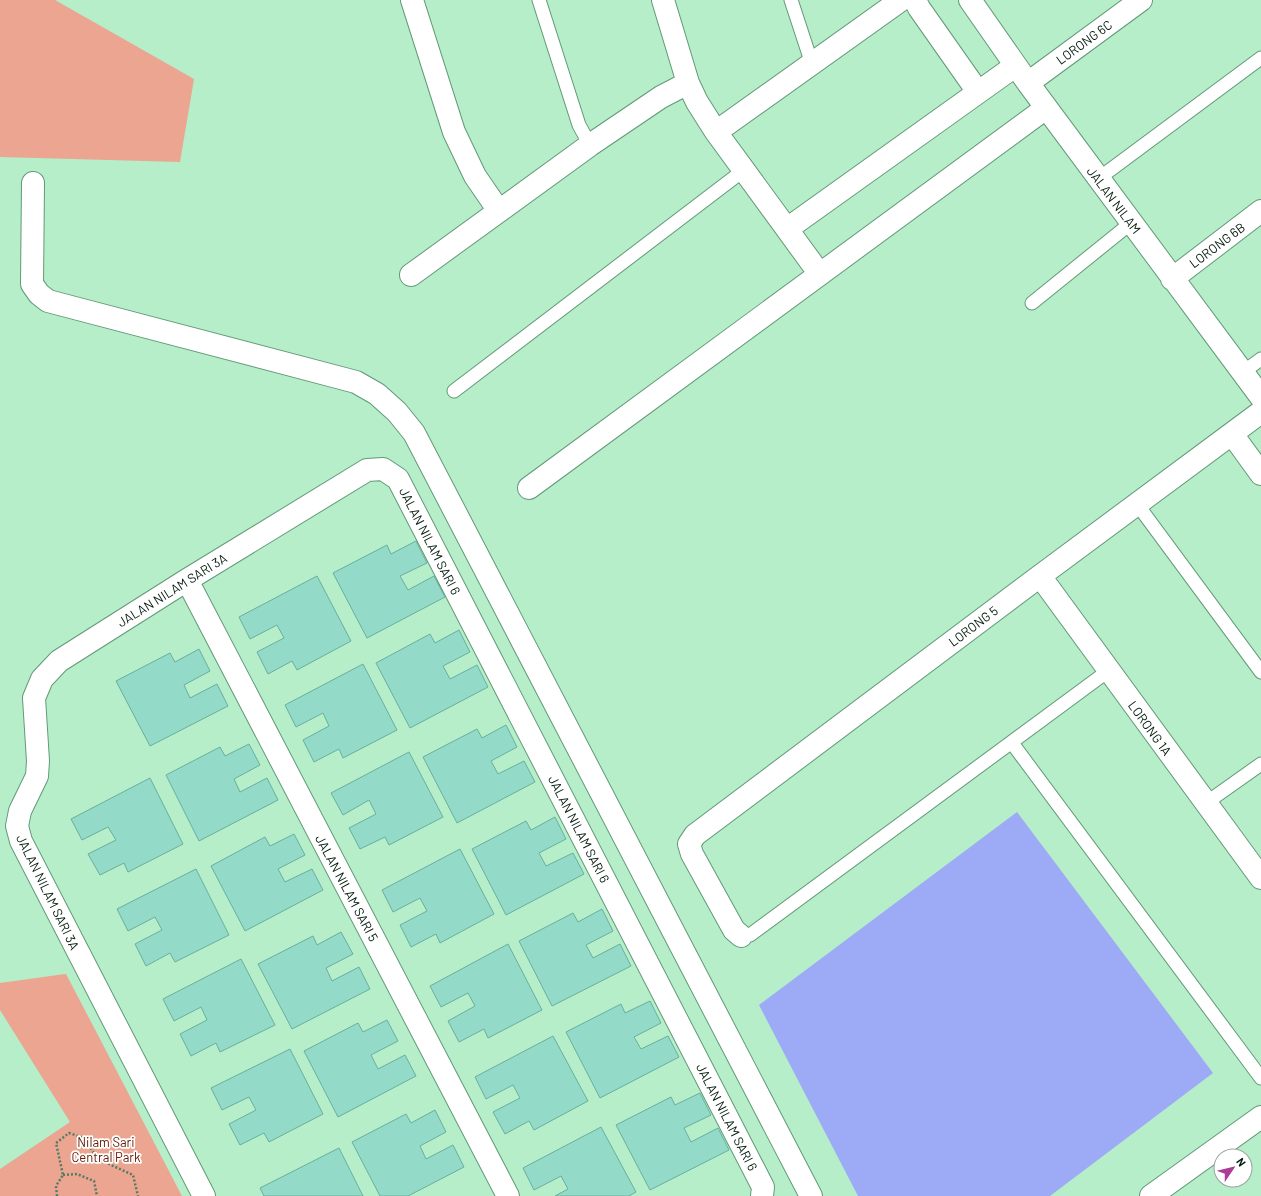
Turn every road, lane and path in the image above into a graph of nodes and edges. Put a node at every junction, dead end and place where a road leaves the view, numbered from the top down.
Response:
1 (412, 0) edge
2 (539, 0) edge
3 (663, 0) edge
4 (791, 0) edge
5 (901, 0) edge
6 (915, 0) edge
7 (970, 0) edge
8 (1141, 0) edge
9 (1261, 58) edge
10 (812, 64) junction
11 (1015, 66) junction
12 (688, 83) junction
13 (1028, 84) junction
14 (978, 92) junction
15 (1046, 108) junction
16 (716, 132) junction
17 (590, 145) junction
18 (744, 170) junction
19 (1098, 179) junction
20 (33, 182) dead end
21 (499, 211) junction
22 (1261, 211) edge
23 (1131, 223) junction
24 (787, 229) junction
25 (820, 273) junction
26 (411, 274) dead end
27 (1172, 279) junction
28 (1032, 303) dead end
29 (1261, 359) edge
30 (1242, 373) junction
31 (454, 391) dead end
32 (1261, 397) edge
33 (1261, 412) edge
34 (1232, 434) junction
35 (383, 469) joint
36 (1261, 474) edge
37 (529, 488) dead end
38 (1137, 504) junction
39 (1040, 576) junction
40 (187, 580) junction
41 (1108, 671) junction
42 (1261, 672) edge
43 (1012, 743) junction
44 (1261, 764) edge
45 (1206, 803) junction
46 (1261, 878) edge
47 (740, 936) joint
48 (1261, 1078) edge
49 (1261, 1117) edge
50 (63, 1175) junction
51 (57, 1196) edge
52 (97, 1196) edge
53 (138, 1196) edge
54 (204, 1196) edge
55 (508, 1196) edge
56 (762, 1196) edge
57 (811, 1196) edge
58 (1151, 1196) edge

1 - 21 street
2 - 17 lane
3 - 12 street
4 - 10 lane
5 - 10 street
6 - 14 street
7 - 11 street, JALAN NILAM
8 - 13 street, LORONG 6C
9 - 19 lane
10 - 16 street
11 - 13 street, JALAN NILAM
11 - 14 street
12 - 16 street
12 - 17 street
13 - 15 street, JALAN NILAM
14 - 24 street
15 - 19 street, JALAN NILAM
15 - 25 street
16 - 18 street
17 - 21 street
18 - 24 street
18 - 31 lane
19 - 23 street, JALAN NILAM
20 - 57 street
21 - 26 street
22 - 27 street, LORONG 6B
23 - 27 street, JALAN NILAM
23 - 28 lane
24 - 25 street
25 - 37 street
27 - 30 street, JALAN NILAM
29 - 30 lane
30 - 32 street, JALAN NILAM
33 - 34 street, LORONG 5
34 - 36 street
34 - 38 street, LORONG 5
35 - 40 street, JALAN NILAM SARI 3A
35 - 56 street, JALAN NILAM SARI 6
38 - 39 street, LORONG 5
38 - 42 lane
39 - 41 street, LORONG 1A
39 - 47 street, LORONG 5
40 - 54 street, JALAN NILAM SARI 3A
40 - 55 street, JALAN NILAM SARI 5
41 - 43 lane
41 - 45 street, LORONG 1A
43 - 47 lane
43 - 48 lane
44 - 45 lane
45 - 46 street, LORONG 1A
49 - 58 street
50 - 51 path
50 - 52 path
50 - 53 path

